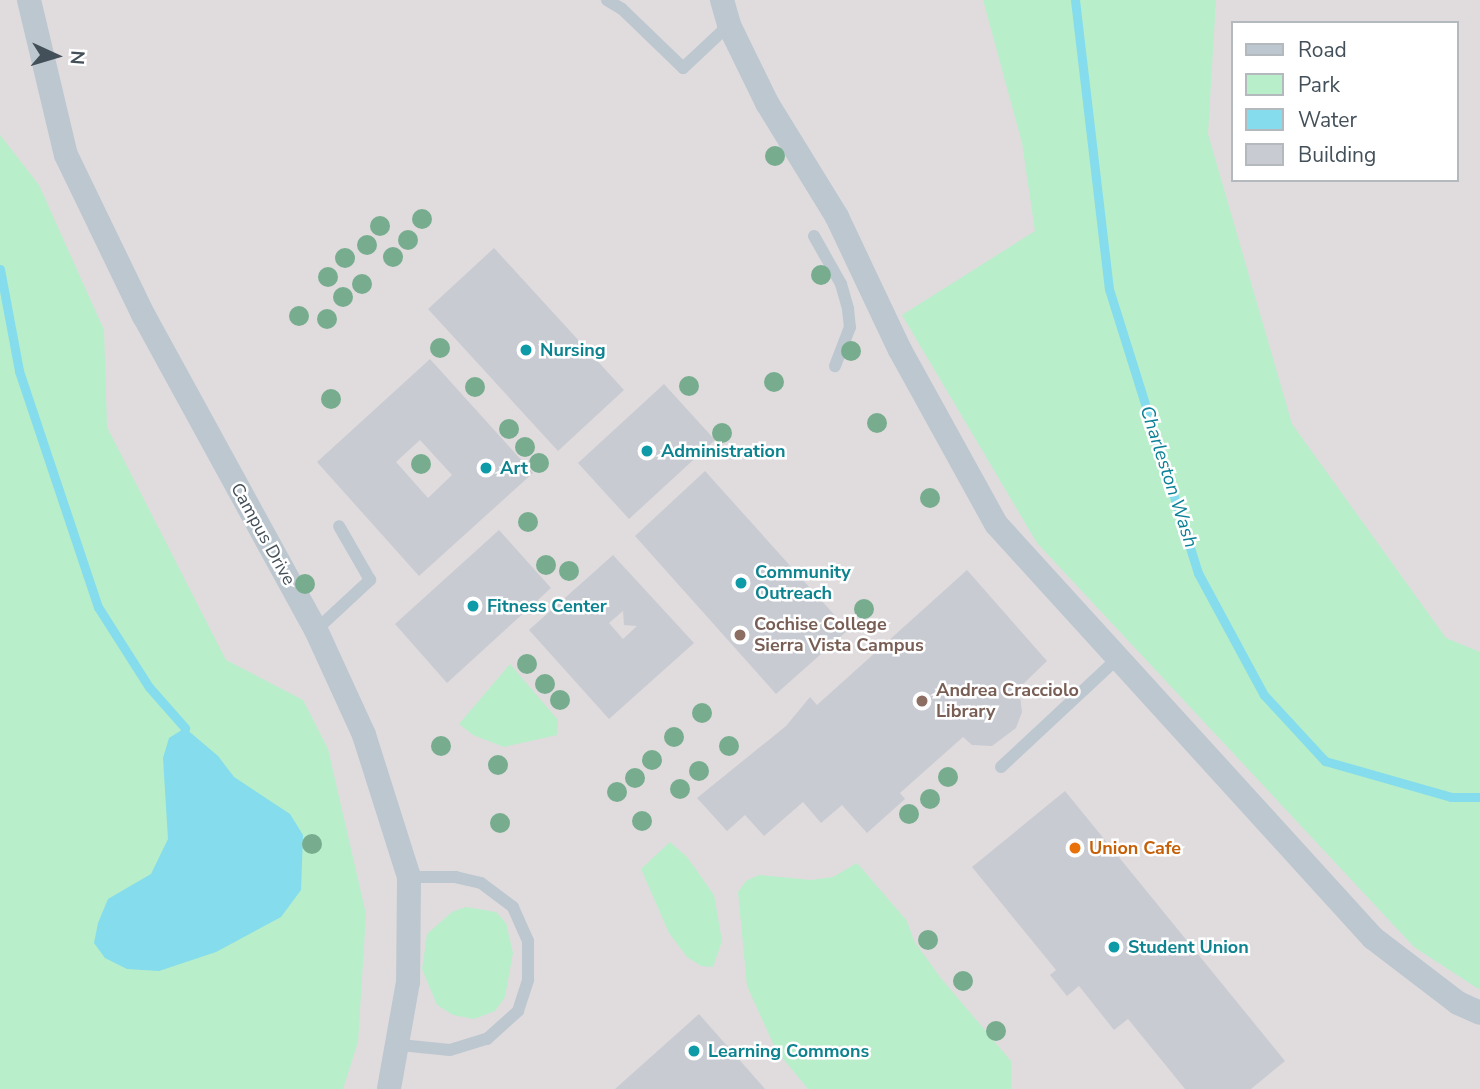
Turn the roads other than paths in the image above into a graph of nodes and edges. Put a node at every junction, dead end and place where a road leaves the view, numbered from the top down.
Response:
1 (29, 0) edge
2 (607, 0) edge
3 (722, 0) edge
4 (729, 25) junction
5 (814, 236) dead end
6 (835, 366) dead end
7 (338, 526) dead end
8 (316, 630) junction
9 (1120, 656) junction
10 (1001, 767) dead end
11 (409, 877) junction
12 (1480, 1013) edge
13 (400, 1045) junction
14 (390, 1089) edge

1 - 8 street, Campus Drive
2 - 4 lane
3 - 4 street
4 - 9 street
5 - 6 lane
7 - 8 lane
8 - 11 street, Campus Drive
9 - 10 lane
9 - 12 street
11 - 13 street, Campus Drive
11 - 13 lane
13 - 14 street, Campus Drive

